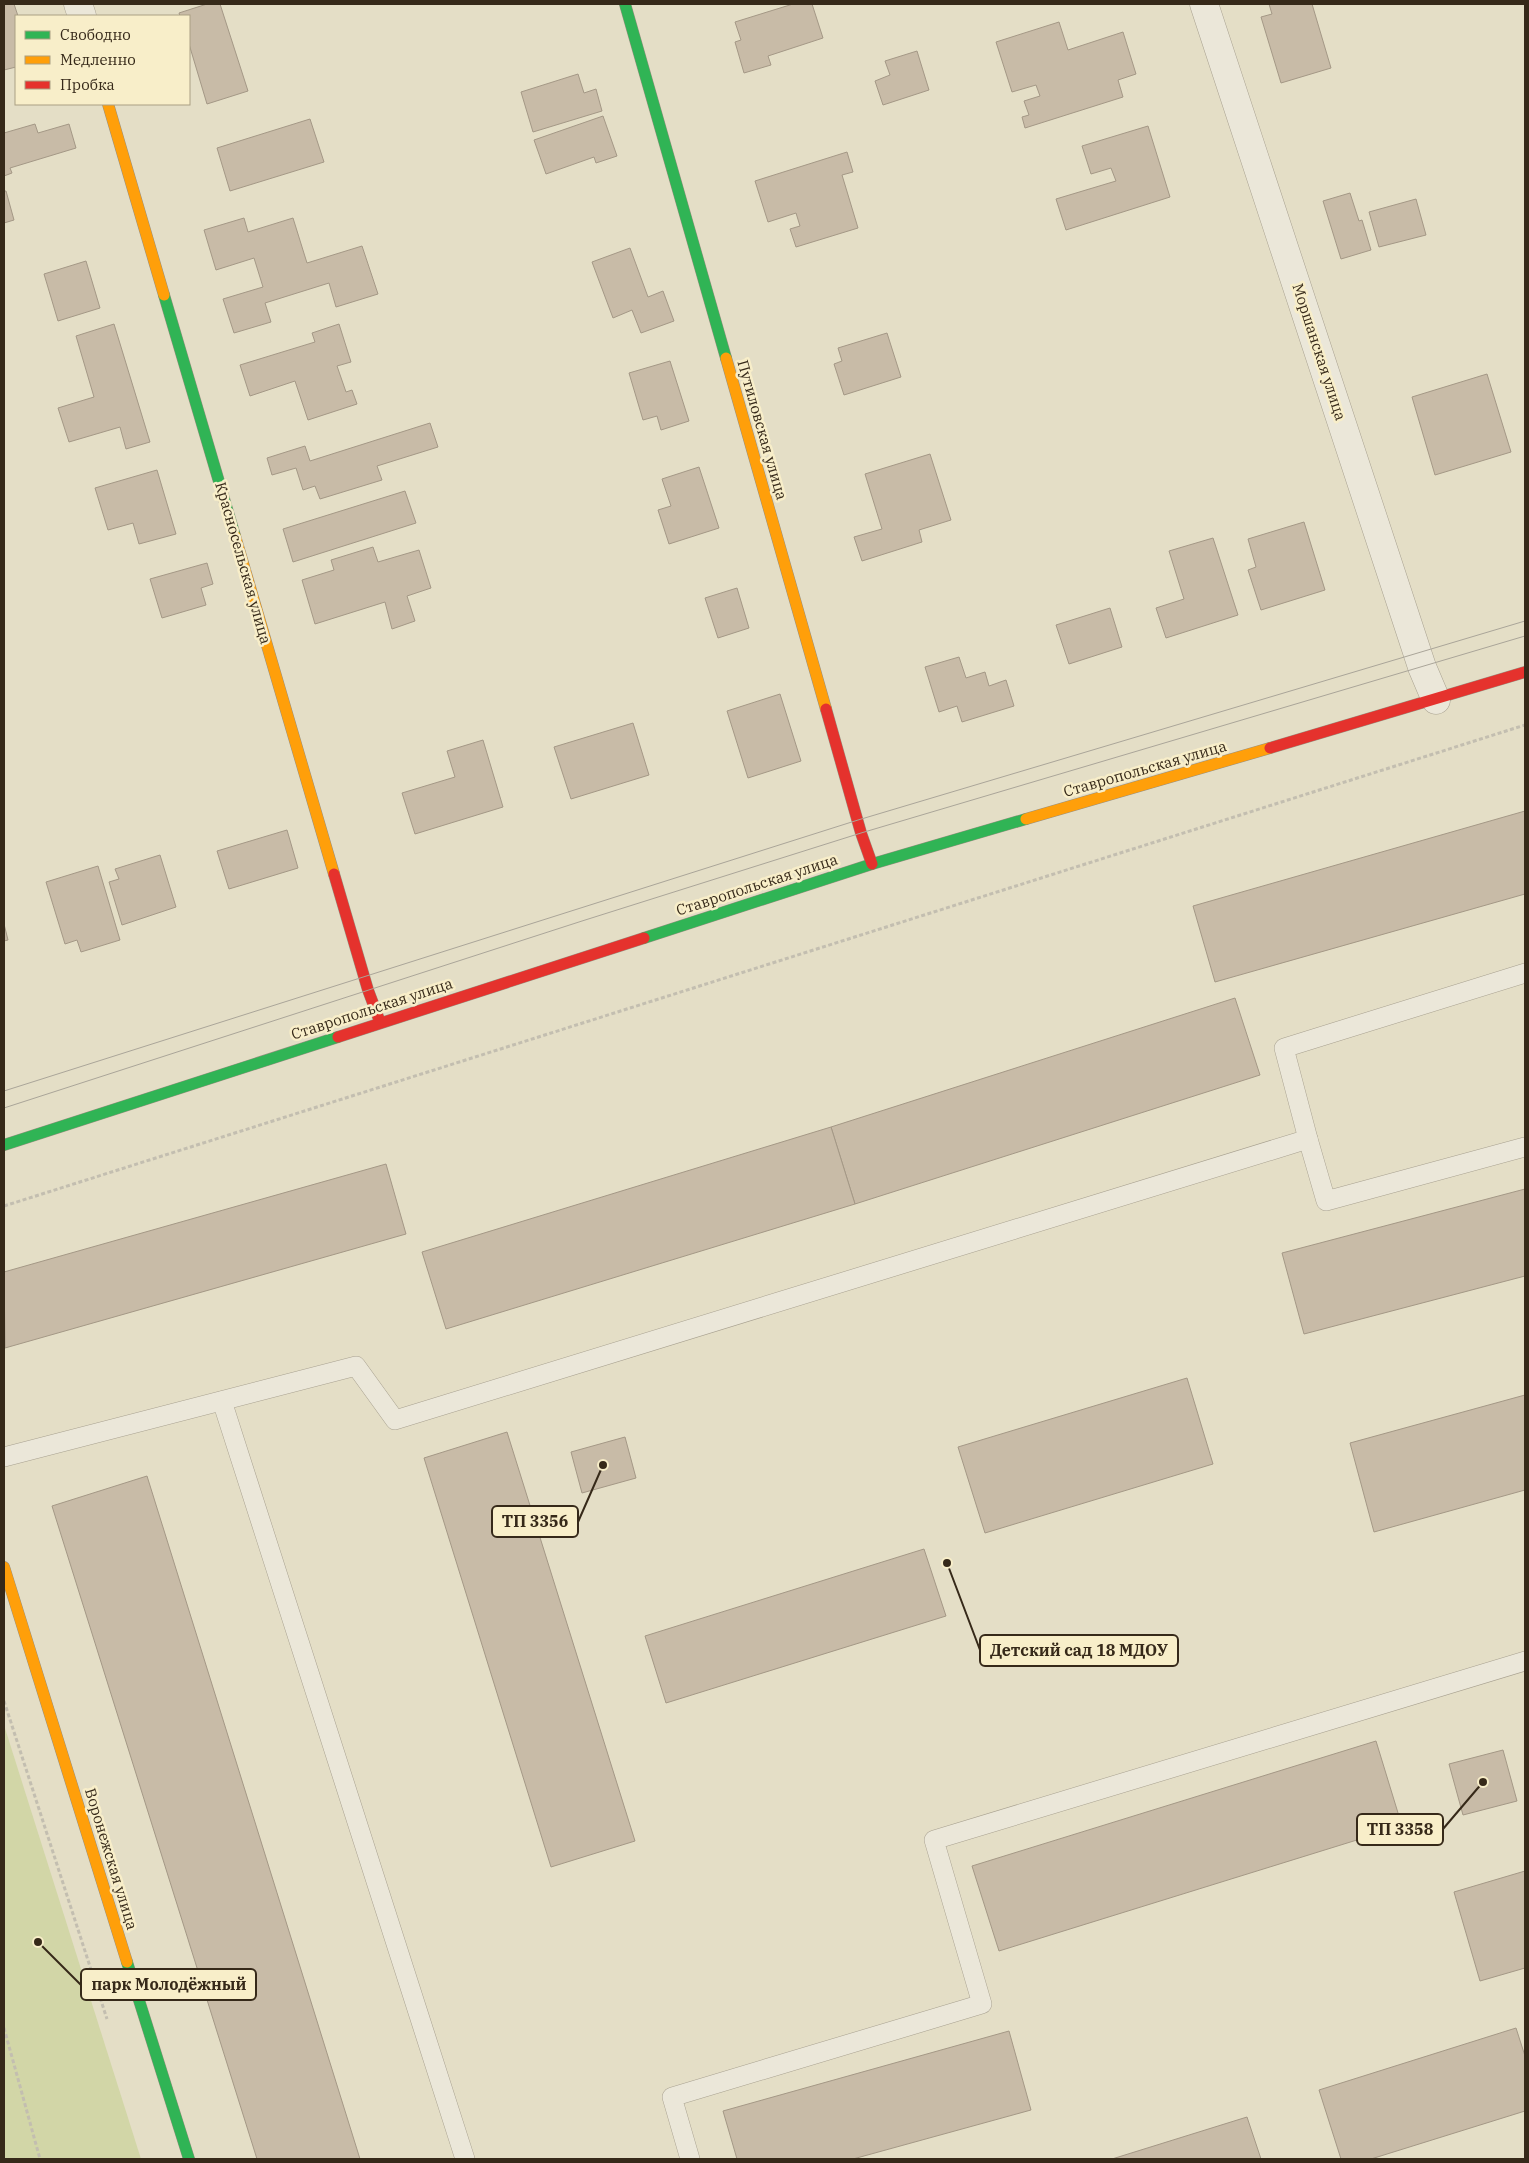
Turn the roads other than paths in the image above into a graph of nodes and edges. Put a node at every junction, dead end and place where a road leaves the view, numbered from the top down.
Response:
1 (625, 4) edge
2 (1204, 4) edge
3 (108, 105) edge
4 (1525, 672) edge
5 (1436, 700) junction
6 (872, 864) junction
7 (1525, 973) edge
8 (380, 1022) junction
9 (1308, 1139) junction
10 (4, 1145) edge
11 (1525, 1147) edge
12 (222, 1401) junction
13 (4, 1458) edge
14 (4, 1567) edge
15 (1525, 1661) edge
16 (189, 2159) edge
17 (465, 2159) edge
18 (690, 2159) edge

1 - 6 street, Путиловская улица
2 - 5 street, Моршанская улица
3 - 8 street, Красносельская улица
4 - 5 street, Ставропольская улица
5 - 6 street, Ставропольская улица
6 - 8 street, Ставропольская улица
7 - 9 lane
8 - 10 street, Ставропольская улица
9 - 11 lane
9 - 12 lane
12 - 13 lane
12 - 17 lane
14 - 16 street, Воронежская улица
15 - 18 lane

